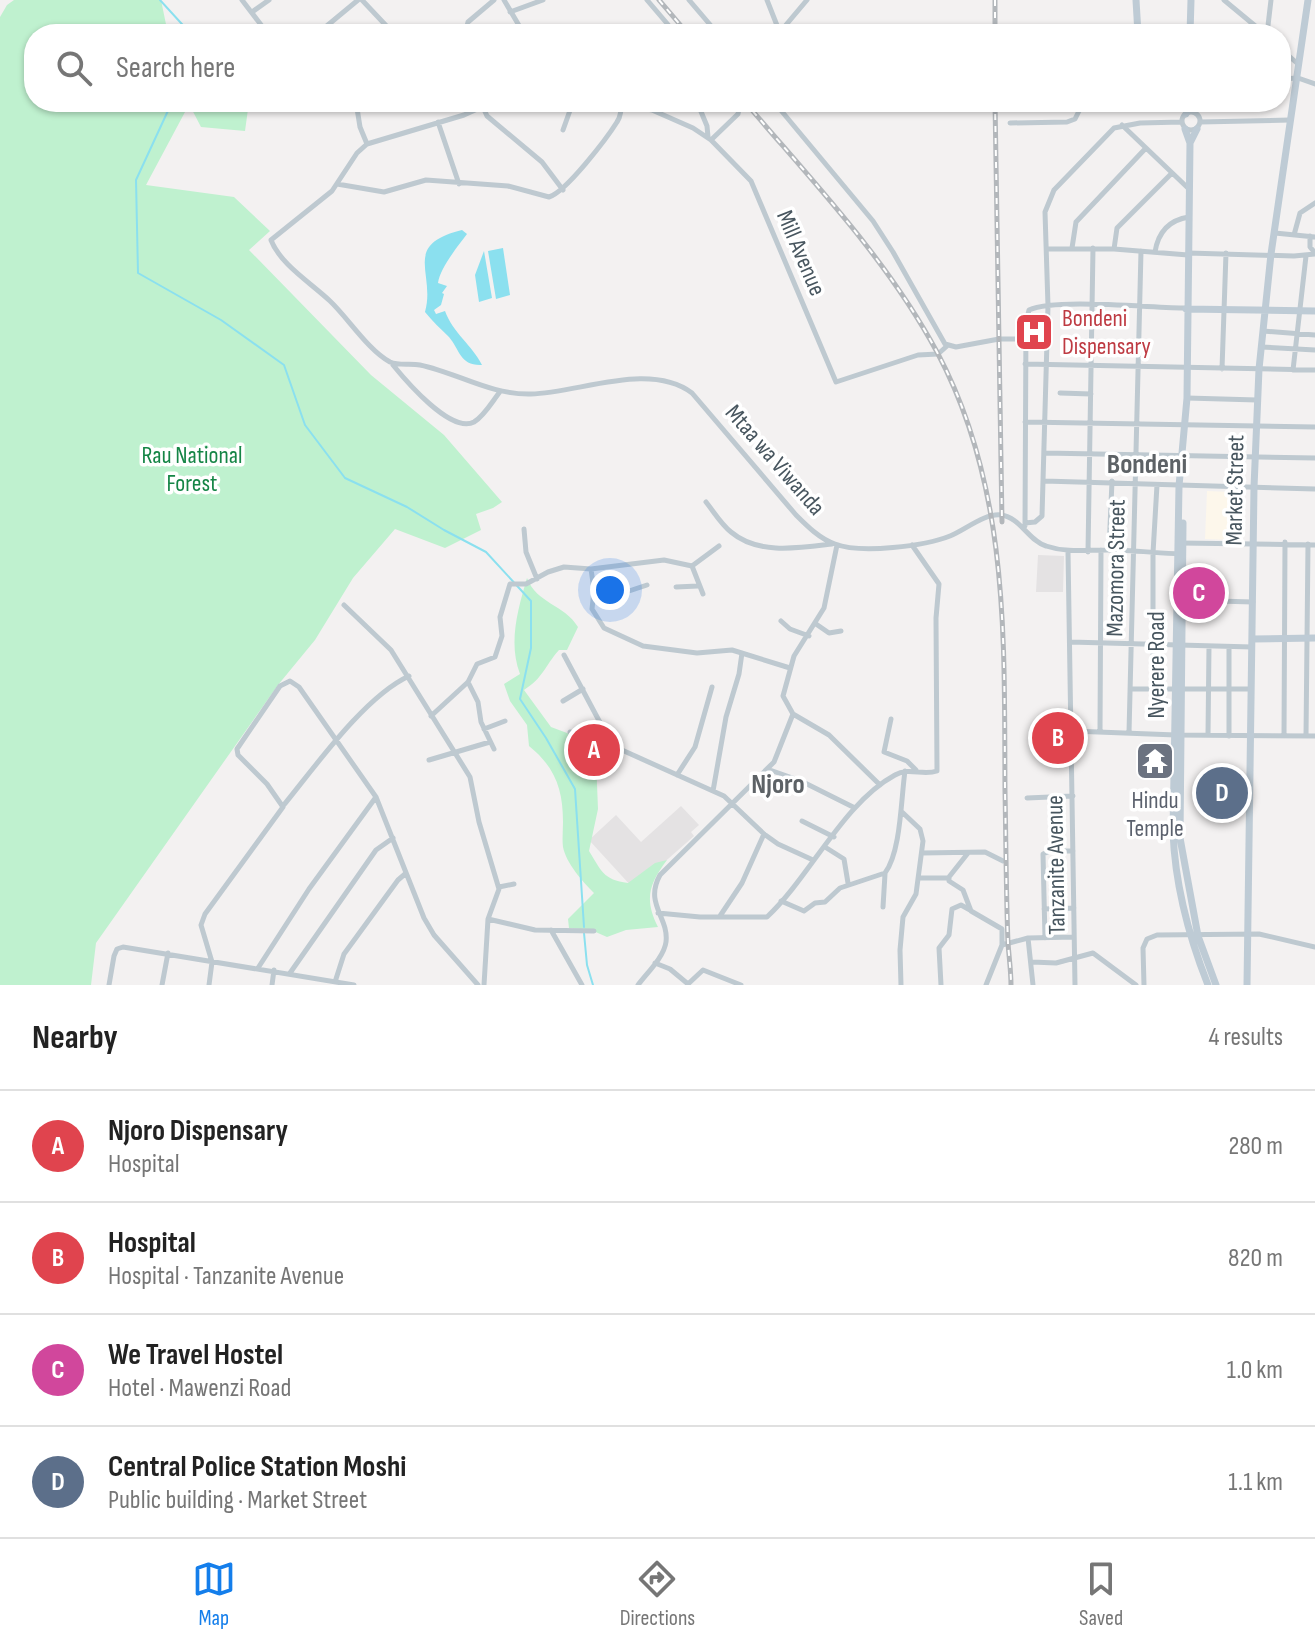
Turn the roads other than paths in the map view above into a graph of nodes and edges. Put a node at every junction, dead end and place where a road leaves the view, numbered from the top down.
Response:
1 (242, 0) edge
2 (269, 0) edge
3 (360, 0) edge
4 (494, 0) edge
5 (504, 0) edge
6 (543, 0) edge
7 (647, 0) edge
8 (689, 0) edge
9 (767, 0) edge
10 (807, 0) edge
11 (1136, 0) edge
12 (1191, 0) edge
13 (1224, 0) edge
14 (1271, 0) edge
15 (1308, 0) edge
16 (252, 12) junction
17 (510, 12) junction
18 (261, 24) edge
19 (330, 24) edge
20 (384, 24) edge
21 (468, 24) edge
22 (518, 24) edge
23 (667, 24) edge
24 (709, 24) edge
25 (776, 24) edge
26 (787, 24) edge
27 (1137, 24) edge
28 (1190, 24) edge
29 (1254, 24) edge
30 (1267, 24) edge
31 (1291, 58) edge
32 (1298, 64) junction
33 (1291, 78) edge
34 (1298, 78) junction
35 (1315, 84) edge
36 (358, 112) edge
37 (468, 112) edge
38 (484, 112) edge
39 (569, 112) edge
40 (619, 112) edge
41 (656, 112) edge
42 (701, 112) edge
43 (738, 112) edge
44 (783, 112) edge
45 (1078, 112) edge
46 (1187, 112) edge
47 (1195, 113) joint
48 (1290, 120) junction
49 (1184, 121) junction
50 (438, 122) junction
51 (1010, 123) dead end
52 (1122, 125) junction
53 (1198, 125) junction
54 (563, 130) dead end
55 (710, 139) junction
56 (1190, 143) junction
57 (367, 144) junction
58 (1145, 149) junction
59 (1171, 174) junction
60 (337, 183) junction
61 (459, 184) junction
62 (1189, 189) junction
63 (563, 190) junction
64 (1315, 203) edge
65 (1189, 217) junction
66 (1275, 233) junction
67 (1294, 235) junction
68 (1313, 236) edge
69 (1072, 248) junction
70 (1093, 248) junction
71 (1047, 249) junction
72 (1114, 249) junction
73 (1141, 251) junction
74 (1155, 252) junction
75 (1226, 253) junction
76 (1315, 253) edge
77 (1188, 254) junction
78 (1271, 254) junction
79 (1306, 256) junction
80 (1048, 306) junction
81 (1093, 306) junction
82 (1140, 308) junction
83 (1224, 308) junction
84 (1186, 309) junction
85 (1267, 309) junction
86 (1301, 310) junction
87 (1315, 311) edge
88 (1263, 331) junction
89 (1298, 334) junction
90 (1315, 335) edge
91 (1025, 339) junction
92 (947, 346) junction
93 (1261, 347) junction
94 (1296, 349) junction
95 (1315, 350) edge
96 (392, 363) junction
97 (1025, 364) junction
98 (1046, 365) junction
99 (1091, 365) junction
100 (1138, 368) junction
101 (1187, 369) junction
102 (1222, 369) junction
103 (1259, 369) junction
104 (1293, 370) junction
105 (1315, 370) edge
106 (499, 393) junction
107 (1060, 393) dead end
108 (1091, 394) junction
109 (1187, 398) junction
110 (1258, 400) junction
111 (1090, 421) junction
112 (1025, 422) junction
113 (1043, 423) junction
114 (1136, 424) junction
115 (1256, 426) junction
116 (1184, 427) junction
117 (1315, 427) edge
118 (1090, 452) junction
119 (1044, 453) junction
120 (1135, 453) junction
121 (1184, 455) junction
122 (1255, 458) junction
123 (1315, 458) edge
124 (1044, 481) junction
125 (1090, 481) junction
126 (1112, 481) junction
127 (1136, 483) junction
128 (1157, 485) junction
129 (1182, 486) junction
130 (1254, 487) junction
131 (1315, 489) edge
132 (706, 502) dead end
133 (1025, 523) junction
134 (524, 529) dead end
135 (1025, 531) junction
136 (1255, 542) junction
137 (1285, 542) junction
138 (1180, 543) junction
139 (835, 544) junction
140 (1312, 544) edge
141 (912, 545) junction
142 (719, 546) dead end
143 (1101, 550) junction
144 (1109, 550) junction
145 (1068, 552) junction
146 (1088, 552) junction
147 (1133, 552) junction
148 (1153, 553) junction
149 (1180, 554) junction
150 (692, 566) junction
151 (591, 569) junction
152 (537, 579) junction
153 (647, 585) dead end
154 (698, 586) junction
155 (676, 587) dead end
156 (594, 590) junction
157 (703, 594) dead end
158 (1179, 600) junction
159 (1253, 602) junction
160 (344, 605) dead end
161 (781, 621) dead end
162 (816, 624) junction
163 (841, 631) dead end
164 (809, 636) junction
165 (1283, 638) junction
166 (1311, 638) edge
167 (1070, 642) junction
168 (1099, 643) junction
169 (1252, 643) junction
170 (1132, 644) junction
171 (1153, 644) junction
172 (1179, 645) junction
173 (1209, 646) junction
174 (1229, 647) junction
175 (742, 653) junction
176 (564, 655) dead end
177 (790, 668) junction
178 (409, 676) junction
179 (468, 682) junction
180 (712, 687) dead end
181 (583, 689) junction
182 (1131, 689) junction
183 (1251, 689) junction
184 (1153, 690) junction
185 (1208, 690) junction
186 (1230, 690) junction
187 (1178, 691) junction
188 (563, 701) dead end
189 (793, 714) junction
190 (431, 716) junction
191 (891, 719) dead end
192 (505, 721) dead end
193 (484, 729) junction
194 (1072, 731) junction
195 (1100, 731) junction
196 (570, 732) dead end
197 (1129, 733) junction
198 (1178, 735) junction
199 (1208, 735) junction
200 (1229, 736) junction
201 (1284, 736) junction
202 (1306, 736) junction
203 (1315, 736) edge
204 (1250, 737) junction
205 (338, 740) junction
206 (490, 742) junction
207 (613, 746) junction
208 (494, 749) dead end
209 (454, 752) junction
210 (429, 760) dead end
211 (767, 769) junction
212 (905, 771) junction
213 (917, 771) junction
214 (677, 775) junction
215 (880, 785) junction
216 (713, 791) junction
217 (1073, 796) junction
218 (376, 797) junction
219 (1027, 798) dead end
220 (732, 802) junction
221 (283, 807) junction
222 (855, 808) junction
223 (902, 812) junction
224 (802, 821) dead end
225 (764, 834) junction
226 (834, 837) junction
227 (393, 838) junction
228 (825, 847) junction
229 (1073, 851) junction
230 (922, 853) junction
231 (968, 853) junction
232 (813, 860) junction
233 (1003, 861) dead end
234 (885, 873) junction
235 (405, 874) junction
236 (920, 878) junction
237 (948, 878) junction
238 (514, 884) dead end
239 (848, 884) junction
240 (499, 887) junction
241 (781, 901) junction
242 (883, 907) dead end
243 (1074, 908) junction
244 (1044, 909) junction
245 (971, 911) junction
246 (658, 913) junction
247 (720, 916) junction
248 (488, 919) junction
249 (551, 930) junction
250 (594, 931) dead end
251 (1248, 934) junction
252 (1194, 936) junction
253 (1074, 937) junction
254 (1028, 938) junction
255 (1045, 938) junction
256 (1002, 945) junction
257 (1315, 947) edge
258 (168, 953) junction
259 (1075, 957) junction
260 (212, 962) junction
261 (1032, 962) junction
262 (655, 963) junction
263 (258, 968) junction
264 (274, 970) junction
265 (290, 974) junction
266 (332, 983) edge
267 (109, 985) edge
268 (162, 985) edge
269 (209, 985) edge
270 (272, 985) edge
271 (354, 985) edge
272 (481, 985) edge
273 (582, 985) edge
274 (638, 985) edge
275 (741, 985) edge
276 (901, 985) edge
277 (941, 985) edge
278 (986, 985) edge
279 (1033, 985) edge
280 (1075, 985) edge
281 (1136, 985) edge
282 (1144, 985) edge
283 (1208, 985) edge
284 (1216, 985) edge
285 (1247, 985) edge

1 - 16 street
2 - 16 street
3 - 19 street
3 - 20 street
4 - 21 street
5 - 17 street
6 - 17 street
7 - 23 street
8 - 24 street
9 - 25 street
10 - 26 street
11 - 27 street
12 - 28 street
13 - 29 street
14 - 30 street
15 - 32 street, Market Street
16 - 18 street
17 - 22 street
31 - 32 street
32 - 34 street, Market Street
33 - 34 street
34 - 35 street
34 - 48 street, Market Street
36 - 57 street
37 - 50 street
38 - 63 street
39 - 54 street
40 - 63 street
41 - 55 street, Mill Avenue
42 - 55 street
43 - 55 street
44 - 92 street
45 - 51 street
46 - 49 street
47 - 49 street
47 - 53 street
48 - 53 street
48 - 66 street, Market Street
49 - 52 street
49 - 53 street
49 - 56 street
50 - 57 street
50 - 61 street
52 - 58 street
52 - 71 street
53 - 56 street
55 - 92 street, Mill Avenue
56 - 62 street, Nyerere Road
57 - 60 street
58 - 59 street
58 - 69 street
59 - 62 street
59 - 72 street
60 - 61 street
60 - 96 street
61 - 63 street
62 - 65 street, Nyerere Road
64 - 67 street
65 - 74 street
65 - 77 street, Nyerere Road
66 - 67 street
66 - 78 street, Market Street
67 - 68 street
68 - 76 street
69 - 70 street
69 - 71 street
70 - 72 street
70 - 81 street
71 - 80 street
72 - 73 street
73 - 74 street
73 - 82 street, Mazomora Street
74 - 77 street
75 - 77 street
75 - 78 street
75 - 83 street
76 - 79 street
77 - 84 street, Nyerere Road
78 - 79 street
78 - 85 street, Market Street
79 - 86 street
80 - 81 street
80 - 91 street
80 - 98 street
81 - 82 street
81 - 99 street
82 - 84 street
82 - 100 street, Mazomora Street
83 - 84 street
83 - 85 street
83 - 102 street
84 - 101 street, Nyerere Road
85 - 86 street
85 - 88 street, Market Street
86 - 87 street
86 - 89 street
88 - 89 street
88 - 93 street, Market Street
89 - 90 street
89 - 94 street
91 - 92 street
91 - 97 street
93 - 94 street
93 - 103 street, Market Street
94 - 95 street
94 - 104 street
96 - 106 street
96 - 106 street
97 - 98 street
97 - 112 street
98 - 99 street
98 - 113 street
99 - 100 street
99 - 108 street
100 - 101 street
100 - 114 street, Mazomora Street
101 - 102 street
101 - 109 street, Nyerere Road
102 - 103 street
103 - 104 street
103 - 110 street, Market Street
104 - 105 street
106 - 139 street, Mtaa wa Viwanda
107 - 108 street
108 - 111 street
109 - 110 street
109 - 116 street, Nyerere Road
110 - 115 street, Market Street
111 - 113 street
111 - 114 street
111 - 118 street
112 - 113 street
112 - 133 street
113 - 119 street
114 - 116 street
114 - 120 street, Mazomora Street
115 - 116 street
115 - 117 street
115 - 122 street, Market Street
116 - 121 street, Nyerere Road
118 - 119 street
118 - 120 street
118 - 125 street
119 - 124 street
120 - 121 street
120 - 127 street, Mazomora Street
121 - 122 street
121 - 129 street, Nyerere Road
122 - 123 street
122 - 130 street, Market Street
124 - 125 street
124 - 133 street
125 - 126 street
125 - 146 street
126 - 127 street
126 - 144 street
127 - 128 street
127 - 147 street, Mazomora Street
128 - 129 street
128 - 148 street
129 - 130 street
129 - 138 street, Nyerere Road
130 - 131 street
130 - 136 street, Market Street
132 - 139 street
133 - 135 street
134 - 152 street
135 - 141 street
135 - 145 street
136 - 137 street
136 - 138 street
136 - 159 street, Market Street
137 - 140 street
137 - 165 street
138 - 149 street, Nyerere Road
139 - 141 street
139 - 162 street
140 - 166 street
141 - 213 street
142 - 150 street
143 - 144 street
143 - 146 street
143 - 168 street
144 - 147 street
145 - 146 street
145 - 167 street, Tanzanite Avenue
147 - 148 street
147 - 170 street, Mazomora Street
148 - 149 street
148 - 171 street
149 - 158 street, Nyerere Road
150 - 151 street
150 - 154 street
151 - 152 street
151 - 156 street
152 - 179 street
153 - 156 street
154 - 155 street
154 - 157 street
156 - 175 street
158 - 159 street
158 - 172 street, Nyerere Road
159 - 169 street, Market Street
160 - 178 street
161 - 164 street
162 - 163 street
162 - 164 street
164 - 177 street
165 - 166 street
165 - 169 street
165 - 201 street
166 - 202 street
167 - 168 street
167 - 194 street, Tanzanite Avenue
168 - 170 street
168 - 195 street
169 - 174 street
169 - 183 street, Market Street
170 - 171 street
170 - 182 street, Mazomora Street
171 - 172 street
171 - 184 street
172 - 173 street
172 - 187 street, Nyerere Road
173 - 174 street
173 - 185 street
174 - 186 street
175 - 177 street
175 - 216 street
176 - 181 street
177 - 189 street
178 - 190 street
178 - 205 street
179 - 190 street
179 - 193 street
180 - 214 street
181 - 188 street
181 - 207 street
182 - 184 street
182 - 197 street, Mazomora Street
183 - 186 street
183 - 204 street, Market Street
184 - 187 street
185 - 186 street
185 - 187 street
185 - 199 street
186 - 200 street
187 - 198 street, Nyerere Road
189 - 211 street
189 - 215 street
190 - 209 street
191 - 213 street
192 - 193 street
193 - 206 street
194 - 195 street
194 - 217 street, Tanzanite Avenue
195 - 197 street
196 - 207 street
197 - 198 street
198 - 199 street
198 - 252 street, Nyerere Road
199 - 200 street
200 - 204 street
201 - 202 street
201 - 204 street
202 - 203 street
204 - 251 street, Market Street
205 - 218 street
205 - 221 street
205 - 221 street
206 - 208 street
206 - 209 street
207 - 214 street
209 - 210 street
209 - 240 street
211 - 220 street
211 - 222 street
212 - 213 street
212 - 215 street
212 - 223 street
214 - 216 street
215 - 222 street
216 - 220 street
217 - 219 street
217 - 229 street, Tanzanite Avenue
218 - 227 street
218 - 263 street
220 - 225 street
220 - 246 street
221 - 260 street
222 - 226 street
223 - 230 street
223 - 234 street
224 - 226 street
225 - 232 street
225 - 247 street
226 - 228 street
227 - 235 street
227 - 265 street
228 - 232 street
228 - 239 street
229 - 243 street, Tanzanite Avenue
229 - 244 street
230 - 231 street
230 - 236 street
231 - 233 street
231 - 237 street
232 - 241 street
234 - 239 street
234 - 242 street
235 - 266 street
235 - 272 street
236 - 237 street
236 - 276 street
237 - 245 street
238 - 240 street
239 - 241 street
240 - 248 street
241 - 247 street
243 - 244 street
243 - 253 street, Tanzanite Avenue
244 - 255 street
245 - 256 street
245 - 277 street
246 - 247 street
246 - 262 street
248 - 249 street
248 - 272 street
249 - 250 street
249 - 273 street
251 - 252 street
251 - 257 street
251 - 285 street, Market Street
252 - 282 street
252 - 283 street, Nyerere Road
252 - 284 street, Nyerere Road
253 - 255 street
253 - 259 street, Tanzanite Avenue
254 - 255 street
254 - 256 street
254 - 261 street
256 - 278 street
258 - 260 street
258 - 267 street
258 - 268 street
259 - 261 street
259 - 280 street, Tanzanite Avenue
259 - 281 street
260 - 263 street
260 - 269 street
261 - 279 street
262 - 274 street
262 - 275 street
263 - 264 street
264 - 265 street
264 - 270 street
265 - 266 street
266 - 271 street

